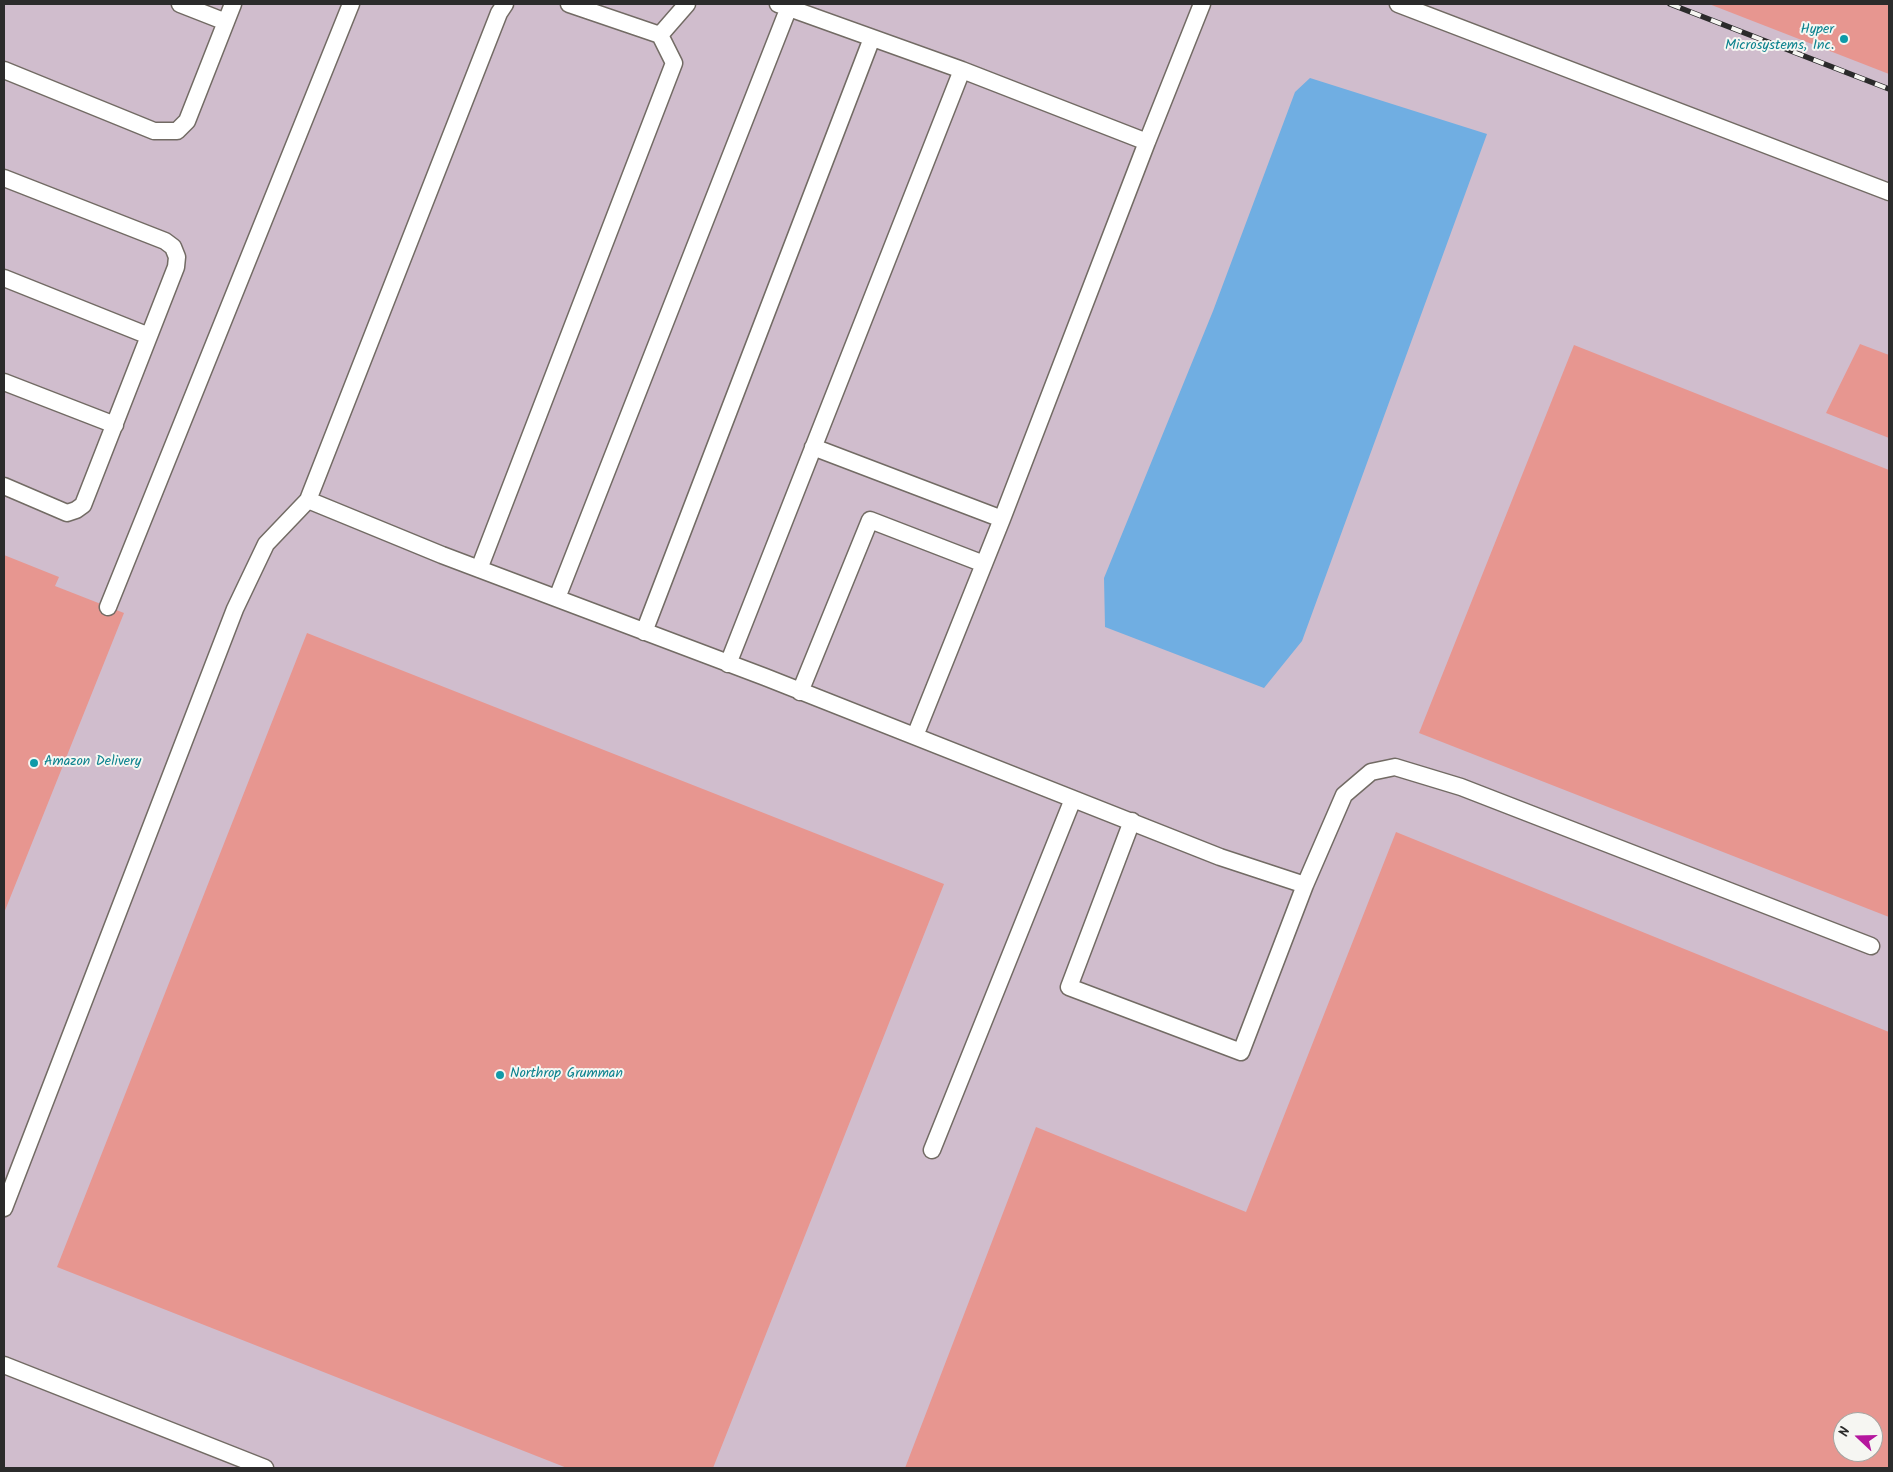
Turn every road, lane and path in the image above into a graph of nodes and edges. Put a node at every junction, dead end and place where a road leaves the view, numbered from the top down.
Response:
1 (180, 4) edge
2 (233, 4) edge
3 (351, 4) edge
4 (506, 4) edge
5 (569, 4) edge
6 (687, 4) edge
7 (1202, 4) edge
8 (1398, 4) edge
9 (784, 6) edge
10 (226, 22) junction
11 (660, 35) junction
12 (872, 38) junction
13 (4, 70) edge
14 (962, 70) junction
15 (1147, 142) junction
16 (4, 178) edge
17 (1889, 192) edge
18 (4, 278) edge
19 (149, 336) junction
20 (4, 382) edge
21 (115, 424) junction
22 (813, 447) junction
23 (4, 486) edge
24 (308, 500) junction
25 (1002, 518) junction
26 (984, 564) junction
27 (479, 569) junction
28 (557, 598) junction
29 (108, 607) dead end
30 (644, 632) junction
31 (728, 664) junction
32 (800, 692) junction
33 (915, 736) junction
34 (1074, 799) junction
35 (1132, 821) junction
36 (1305, 885) junction
37 (1871, 946) dead end
38 (932, 1150) dead end
39 (4, 1208) edge
40 (4, 1365) edge
41 (265, 1468) edge

1 - 10 lane
2 - 10 lane
3 - 29 lane
4 - 24 lane
5 - 11 lane
6 - 11 lane
7 - 15 lane
8 - 17 lane
9 - 12 lane
9 - 28 lane
10 - 13 lane
11 - 27 lane
12 - 14 lane
12 - 30 lane
14 - 15 lane
14 - 22 lane
15 - 25 lane
16 - 19 lane
18 - 19 lane
19 - 21 lane
20 - 21 lane
21 - 23 lane
22 - 25 lane
22 - 31 lane
24 - 27 lane
24 - 39 lane
25 - 26 lane
26 - 32 lane
26 - 33 lane
27 - 28 lane
28 - 30 lane
30 - 31 lane
31 - 32 lane
32 - 33 lane
33 - 34 lane
34 - 35 lane
34 - 38 lane
35 - 36 lane
35 - 36 lane
36 - 37 lane
40 - 41 lane

